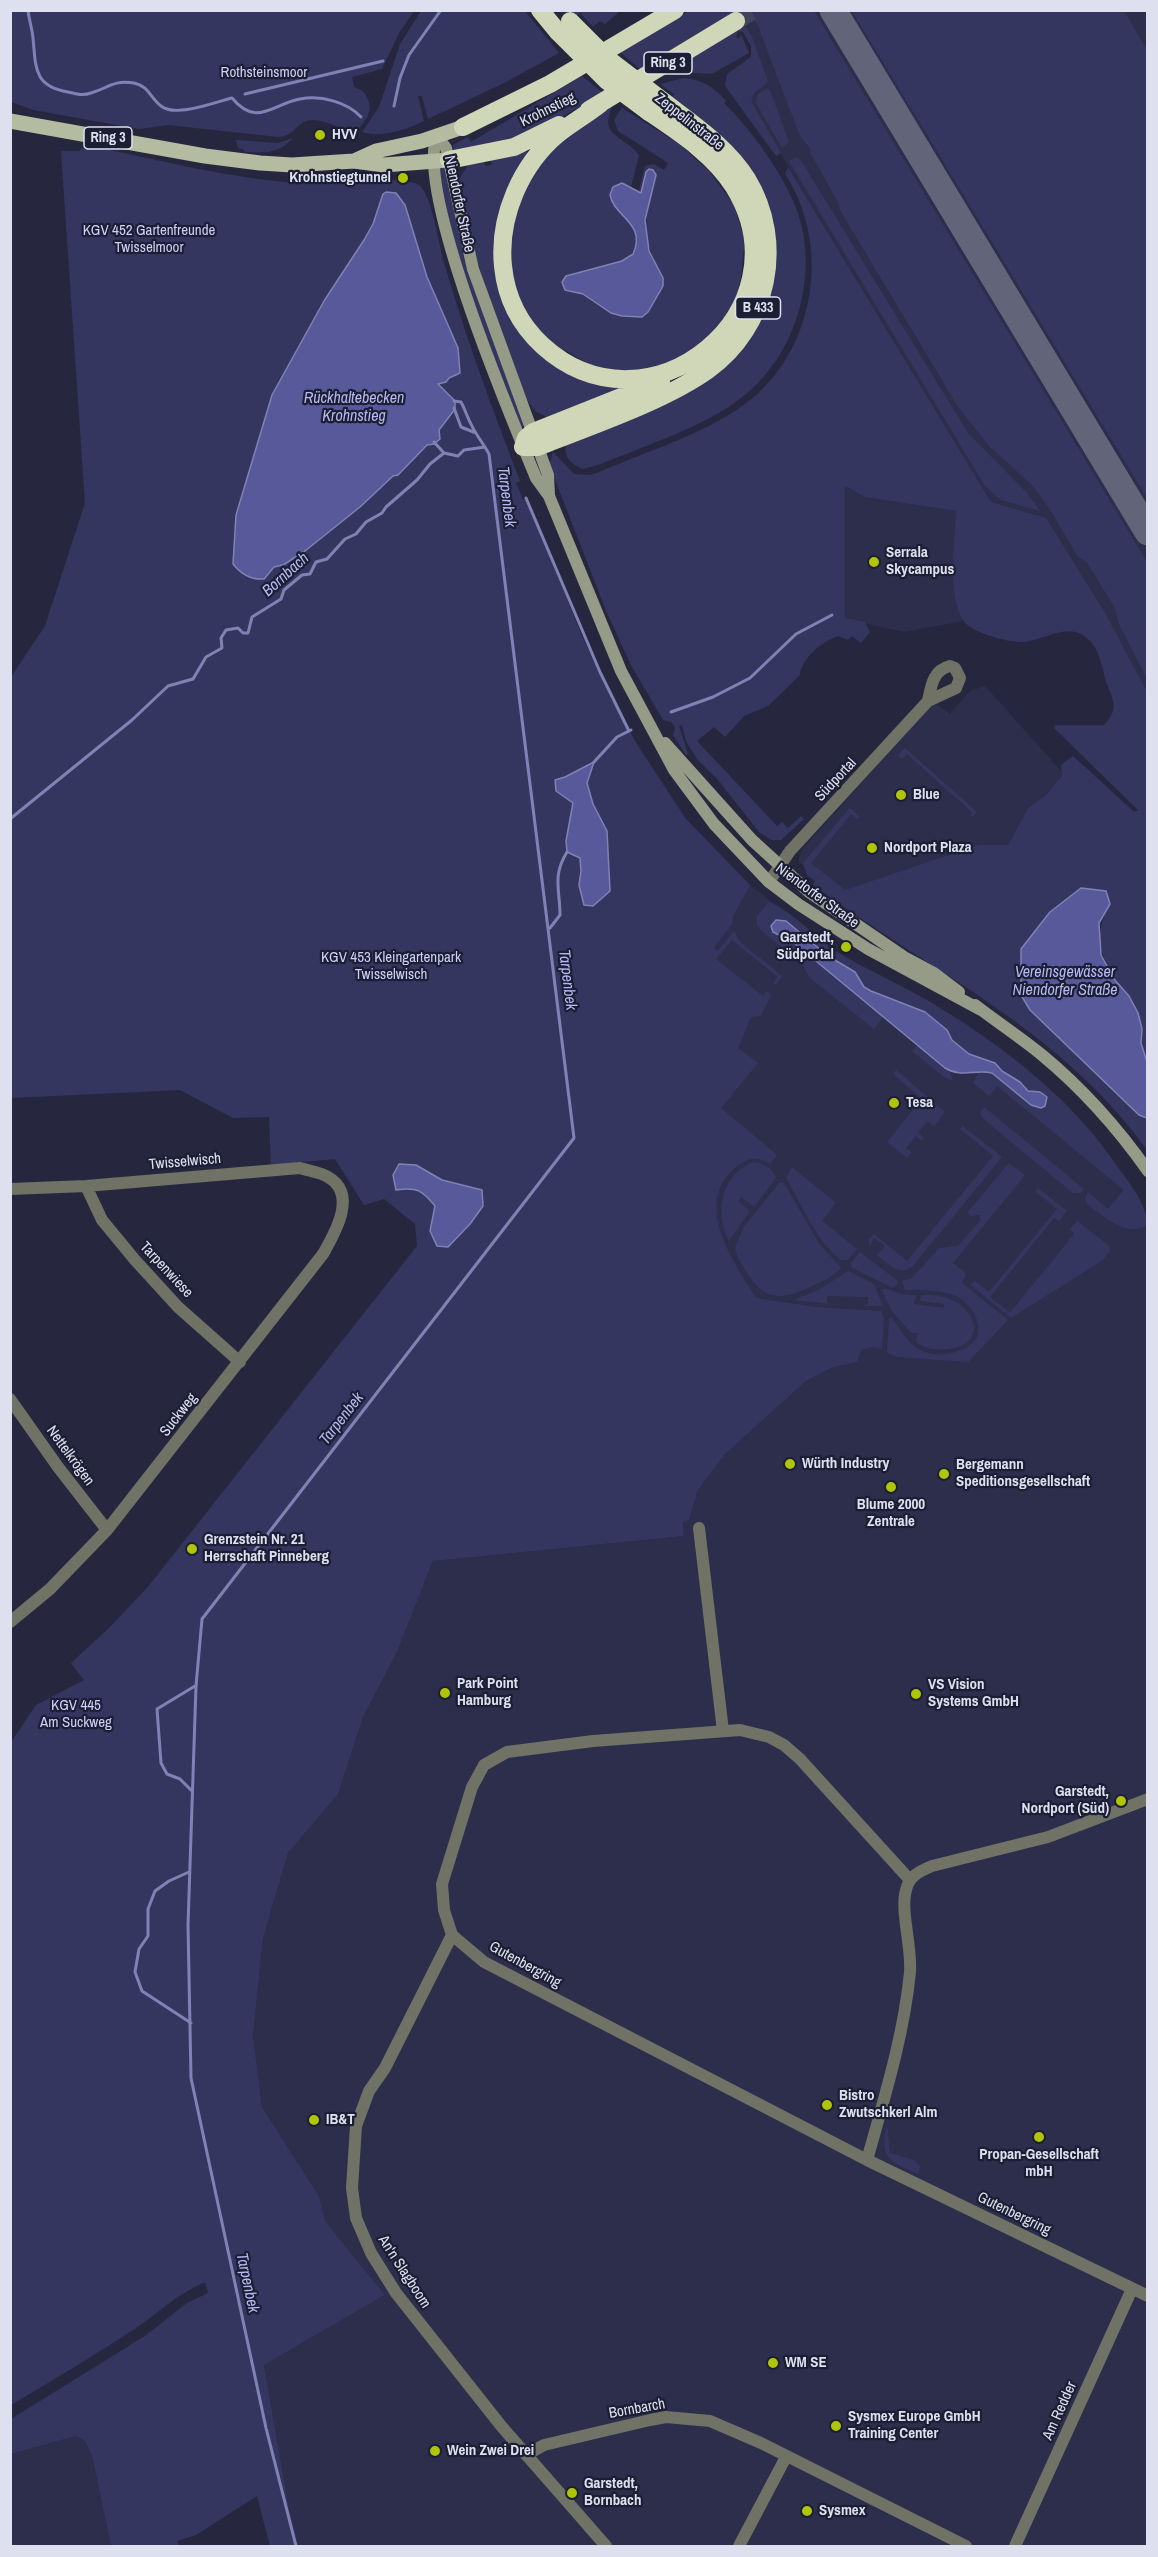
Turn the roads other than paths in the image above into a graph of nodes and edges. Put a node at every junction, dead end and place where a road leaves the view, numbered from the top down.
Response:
1 (540, 10) edge
2 (675, 10) edge
3 (563, 21) edge
4 (736, 21) tunnel mouth
5 (600, 104) junction
6 (657, 107) junction
7 (10, 121) edge
8 (463, 127) joint
9 (437, 136) junction
10 (441, 160) junction
11 (354, 161) junction
12 (691, 362) junction
13 (531, 442) junction
14 (928, 701) dead end
15 (656, 733) junction
16 (780, 865) junction
17 (769, 882) junction
18 (981, 1010) junction
19 (1148, 1171) edge
20 (86, 1186) junction
21 (10, 1189) edge
22 (343, 1205) joint
23 (240, 1362) junction
24 (10, 1399) edge
25 (699, 1528) dead end
26 (107, 1530) junction
27 (10, 1622) edge
28 (723, 1731) junction
29 (1148, 1799) edge
30 (910, 1880) junction
31 (452, 1935) junction
32 (867, 2160) junction
33 (1132, 2289) junction
34 (1148, 2296) edge
35 (526, 2454) junction
36 (786, 2457) junction
37 (606, 2547) edge
38 (739, 2547) edge
39 (966, 2547) edge
40 (1015, 2547) edge

1 - 3 highway, B 433
2 - 8 highway, Krohnstieg / Ring 3
3 - 6 highway, B 433, bridge
4 - 5 highway, Krohnstieg / Ring 3
5 - 10 highway, Krohnstieg / Ring 3
5 - 12 highway, Zeppelinstraße / B 433
6 - 12 highway, Zeppelinstraße / B 433
6 - 13 highway, B 433
7 - 11 main road, Krohnstieg / Ring 3
8 - 9 main road, Krohnstieg / Ring 3
9 - 10 main road, Niendorfer Straße
9 - 11 main road, Krohnstieg / Ring 3
10 - 11 main road, Krohnstieg / Ring 3
10 - 13 main road, Niendorfer Straße
10 - 13 main road, Niendorfer Straße
12 - 13 highway
13 - 15 main road, Niendorfer Straße
14 - 16 street, Südportal
15 - 16 main road, Niendorfer Straße
15 - 17 main road, Niendorfer Straße
16 - 17 street, Südportal
16 - 18 main road, Niendorfer Straße
17 - 18 main road, Niendorfer Straße
18 - 19 main road, Niendorfer Straße
20 - 21 street, Twisselwisch
20 - 22 street, Twisselwisch
20 - 23 street, Tarpenwiese
22 - 23 street, Suckweg
23 - 26 street, Suckweg
24 - 26 street, Nettelkrögen
25 - 28 street
26 - 27 street, Suckweg
28 - 30 street
28 - 31 street
29 - 30 street
30 - 32 street
31 - 32 street, Gutenbergring
31 - 35 street, An'n Slagboom
32 - 33 street, Gutenbergring
33 - 34 street, Gutenbergring
33 - 40 street, Am Redder
35 - 36 street, Bornbarch
35 - 37 street, An'n Slagboom
36 - 38 street
36 - 39 street, Bornbarch

